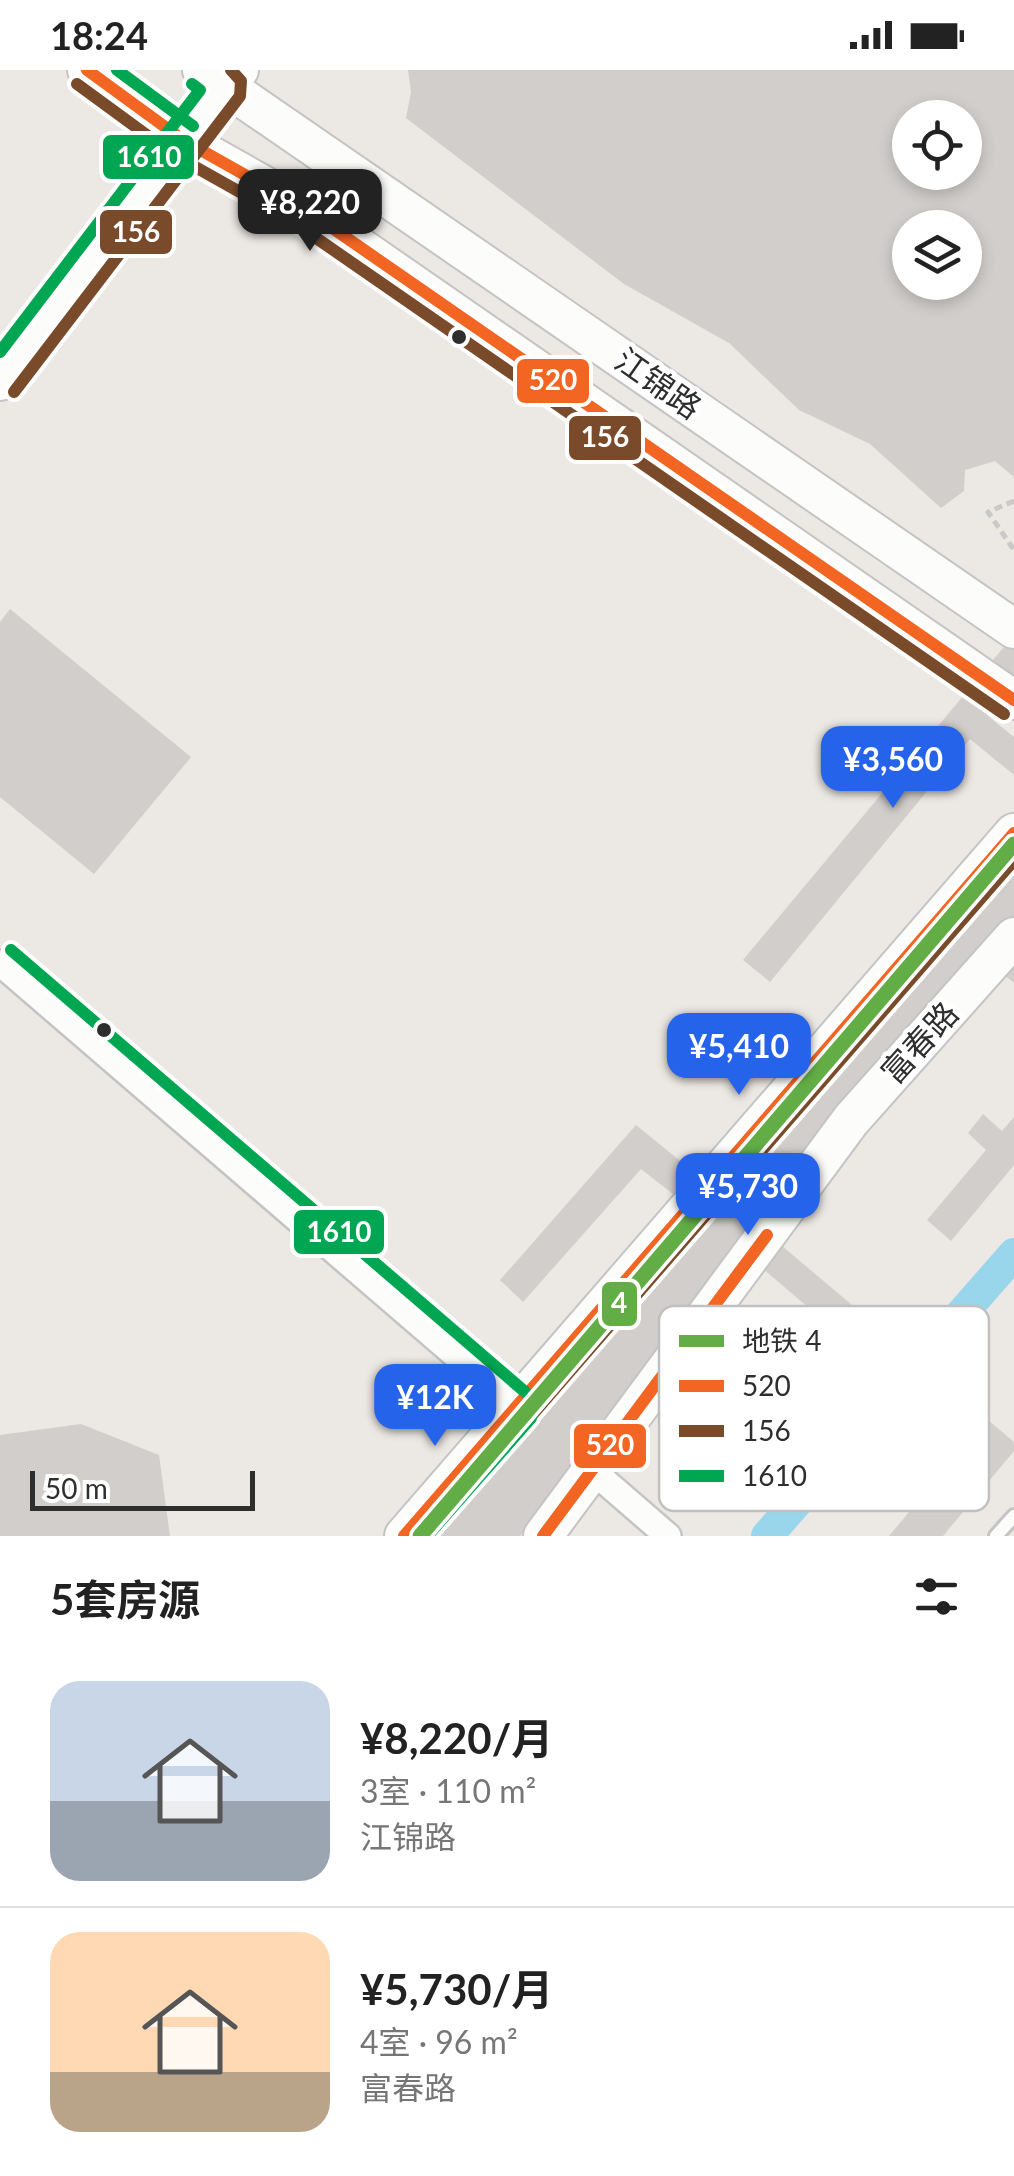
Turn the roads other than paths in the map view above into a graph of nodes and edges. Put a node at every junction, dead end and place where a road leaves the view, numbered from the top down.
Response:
1 (87, 70) edge
2 (222, 76) edge
3 (182, 140) junction
4 (0, 382) edge
5 (1014, 629) edge
6 (1014, 700) edge
7 (1014, 834) edge
8 (1014, 937) edge
9 (0, 963) edge
10 (714, 1306) edge
11 (659, 1381) edge
12 (517, 1408) junction
13 (593, 1471) junction
14 (1014, 1516) edge
15 (404, 1536) edge
16 (543, 1536) edge
17 (668, 1536) edge
18 (996, 1536) edge

1 - 3 street, 江锦路
2 - 3 street
2 - 5 street, 江锦路
3 - 4 street
3 - 6 street, 江锦路
7 - 12 street, 富春路
8 - 10 street, 富春路
9 - 12 street
11 - 13 street, 富春路
12 - 15 street, 富春路
13 - 16 street, 富春路
13 - 17 street
14 - 18 lane

